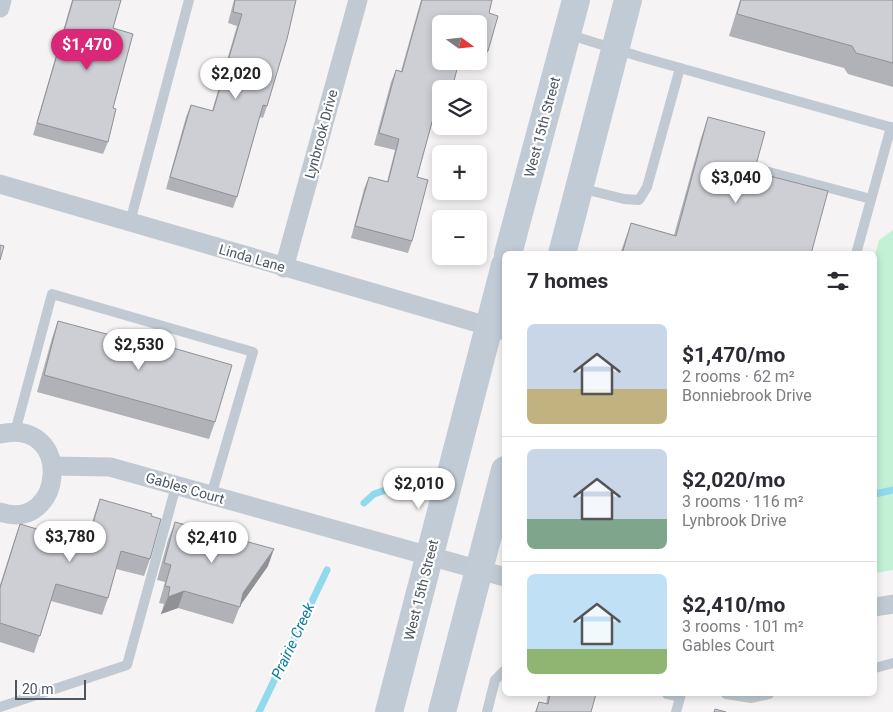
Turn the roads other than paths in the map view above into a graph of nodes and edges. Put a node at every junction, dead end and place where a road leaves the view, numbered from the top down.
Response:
1 (2, 0) edge
2 (189, 0) edge
3 (358, 0) edge
4 (576, 0) edge
5 (628, 0) edge
6 (0, 8) edge
7 (567, 34) junction
8 (615, 49) junction
9 (680, 68) junction
10 (892, 127) edge
11 (769, 172) dead end
12 (0, 184) edge
13 (579, 188) junction
14 (871, 199) junction
15 (130, 222) junction
16 (509, 251) edge
17 (563, 251) edge
18 (857, 251) edge
19 (284, 268) junction
20 (502, 289) edge
21 (497, 328) edge
22 (8, 433) edge
23 (53, 466) junction
24 (176, 486) junction
25 (502, 494) edge
26 (211, 496) junction
27 (0, 512) edge
28 (430, 556) junction
29 (492, 573) edge
30 (893, 604) edge
31 (877, 607) edge
32 (893, 663) edge
33 (877, 667) edge
34 (502, 673) edge
35 (681, 696) edge
36 (738, 696) edge
37 (760, 696) edge
38 (0, 707) edge
39 (389, 712) edge
40 (442, 712) edge
41 (487, 712) edge
42 (676, 712) edge

1 - 6 street
2 - 15 lane
3 - 19 street, Lynbrook Drive
4 - 7 main road, West 15th Street
5 - 8 main road
7 - 8 lane
7 - 16 main road, West 15th Street
8 - 9 lane
8 - 13 main road
9 - 10 lane
9 - 13 lane
10 - 14 lane
11 - 14 lane
12 - 15 street, Linda Lane
13 - 17 main road
14 - 18 lane
15 - 19 street, Linda Lane
19 - 21 street, Linda Lane
20 - 21 main road, West 15th Street
21 - 28 main road, West 15th Street
22 - 23 street
22 - 26 lane
23 - 24 street, Gables Court
23 - 27 street
24 - 26 street, Gables Court
24 - 38 lane
25 - 29 main road
26 - 28 street, Gables Court
28 - 29 street, Gables Court
28 - 39 main road, West 15th Street
29 - 40 main road
30 - 31 street
32 - 33 lane
34 - 41 lane
35 - 42 lane
36 - 37 lane

